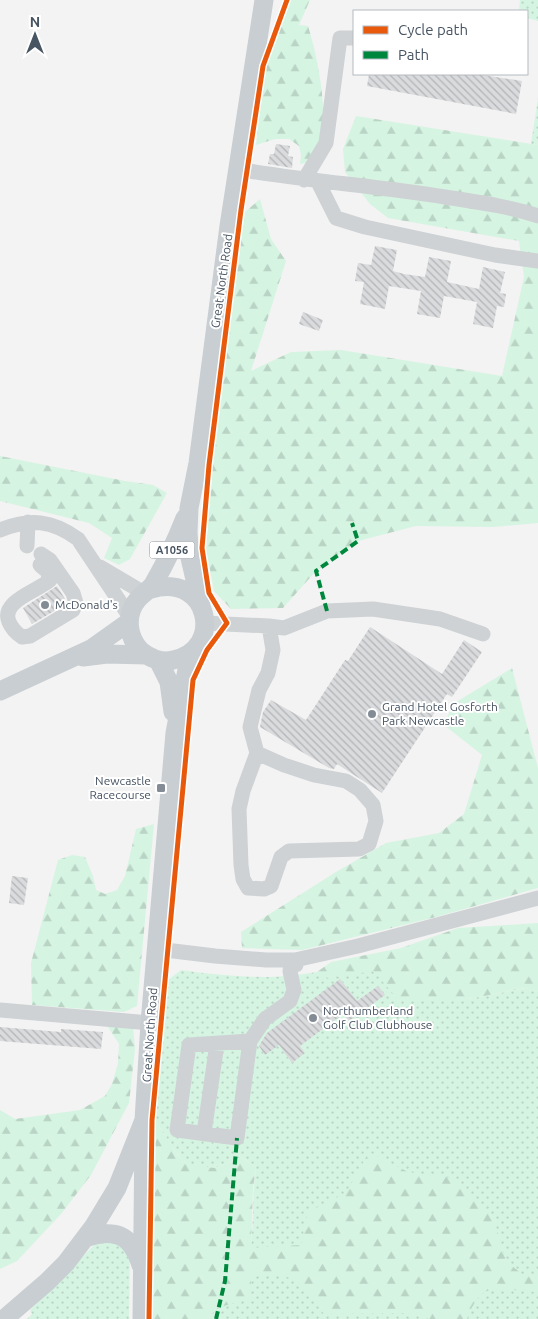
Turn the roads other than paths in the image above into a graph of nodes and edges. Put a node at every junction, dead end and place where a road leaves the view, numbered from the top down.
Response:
1 (264, 0) edge
2 (277, 0) edge
3 (353, 38) edge
4 (256, 54) junction
5 (238, 170) junction
6 (311, 181) junction
7 (538, 216) edge
8 (538, 261) edge
9 (189, 508) junction
10 (28, 522) junction
11 (0, 530) edge
12 (27, 546) dead end
13 (40, 559) joint
14 (94, 563) junction
15 (148, 591) junction
16 (203, 614) junction
17 (129, 620) junction
18 (269, 626) junction
19 (483, 634) dead end
20 (190, 654) junction
21 (152, 657) junction
22 (69, 660) junction
23 (0, 691) edge
24 (175, 733) junction
25 (257, 753) junction
26 (538, 898) edge
27 (157, 949) junction
28 (294, 960) junction
29 (0, 1010) edge
30 (150, 1022) junction
31 (250, 1041) junction
32 (216, 1044) junction
33 (144, 1120) junction
34 (204, 1133) junction
35 (85, 1238) junction
36 (143, 1270) junction
37 (4, 1319) edge
38 (142, 1319) edge

1 - 4 main road, A1056
2 - 4 main road, A1056
3 - 6 street
4 - 5 main road, Great North Road / A1056
5 - 6 street
5 - 9 main road, Great North Road / A1056
6 - 7 street
6 - 8 street
9 - 15 main road, A1056
9 - 16 main road, A1056
10 - 11 street
10 - 12 street
10 - 14 street
13 - 13 street
14 - 15 street
14 - 17 street
15 - 16 main road
15 - 17 main road
16 - 18 street
16 - 20 main road
17 - 21 main road
17 - 22 main road
18 - 19 street
18 - 25 street
20 - 21 main road
20 - 24 main road, Great North Road
21 - 22 main road
21 - 24 main road, Great North Road
22 - 23 main road
24 - 27 main road, Great North Road
25 - 25 street
26 - 28 street
27 - 28 street
27 - 30 main road, Great North Road
28 - 31 street
29 - 30 street
30 - 33 main road, Great North Road
31 - 32 street
31 - 34 street
32 - 34 street
32 - 34 street
33 - 35 main road, Great North Road
33 - 36 main road
35 - 36 main road
35 - 37 main road, Great North Road
36 - 38 main road

